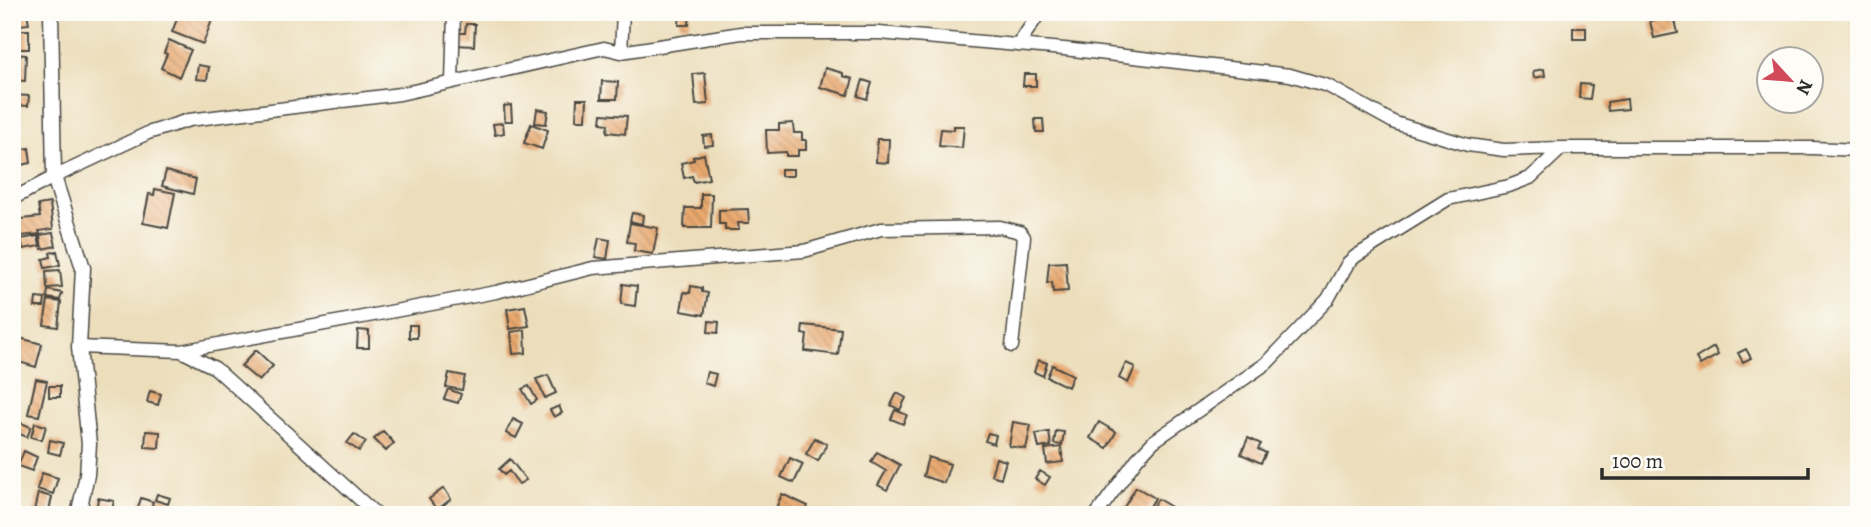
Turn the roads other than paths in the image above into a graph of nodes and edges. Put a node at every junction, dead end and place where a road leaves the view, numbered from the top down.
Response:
1 (51, 12) edge
2 (454, 12) edge
3 (623, 12) edge
4 (1040, 12) edge
5 (1018, 45) junction
6 (621, 52) junction
7 (452, 82) junction
8 (1562, 148) junction
9 (1859, 150) edge
10 (54, 177) junction
11 (12, 199) edge
12 (1012, 346) dead end
13 (79, 347) junction
14 (180, 351) junction
15 (78, 515) edge
16 (377, 515) edge
17 (1096, 515) edge

1 - 10 street
2 - 7 street
3 - 6 street
4 - 5 street
5 - 6 street
5 - 8 street
6 - 7 street
7 - 10 street
8 - 9 street
8 - 17 street
10 - 11 street
10 - 13 street
12 - 14 street
13 - 14 street
13 - 15 street
14 - 16 street

